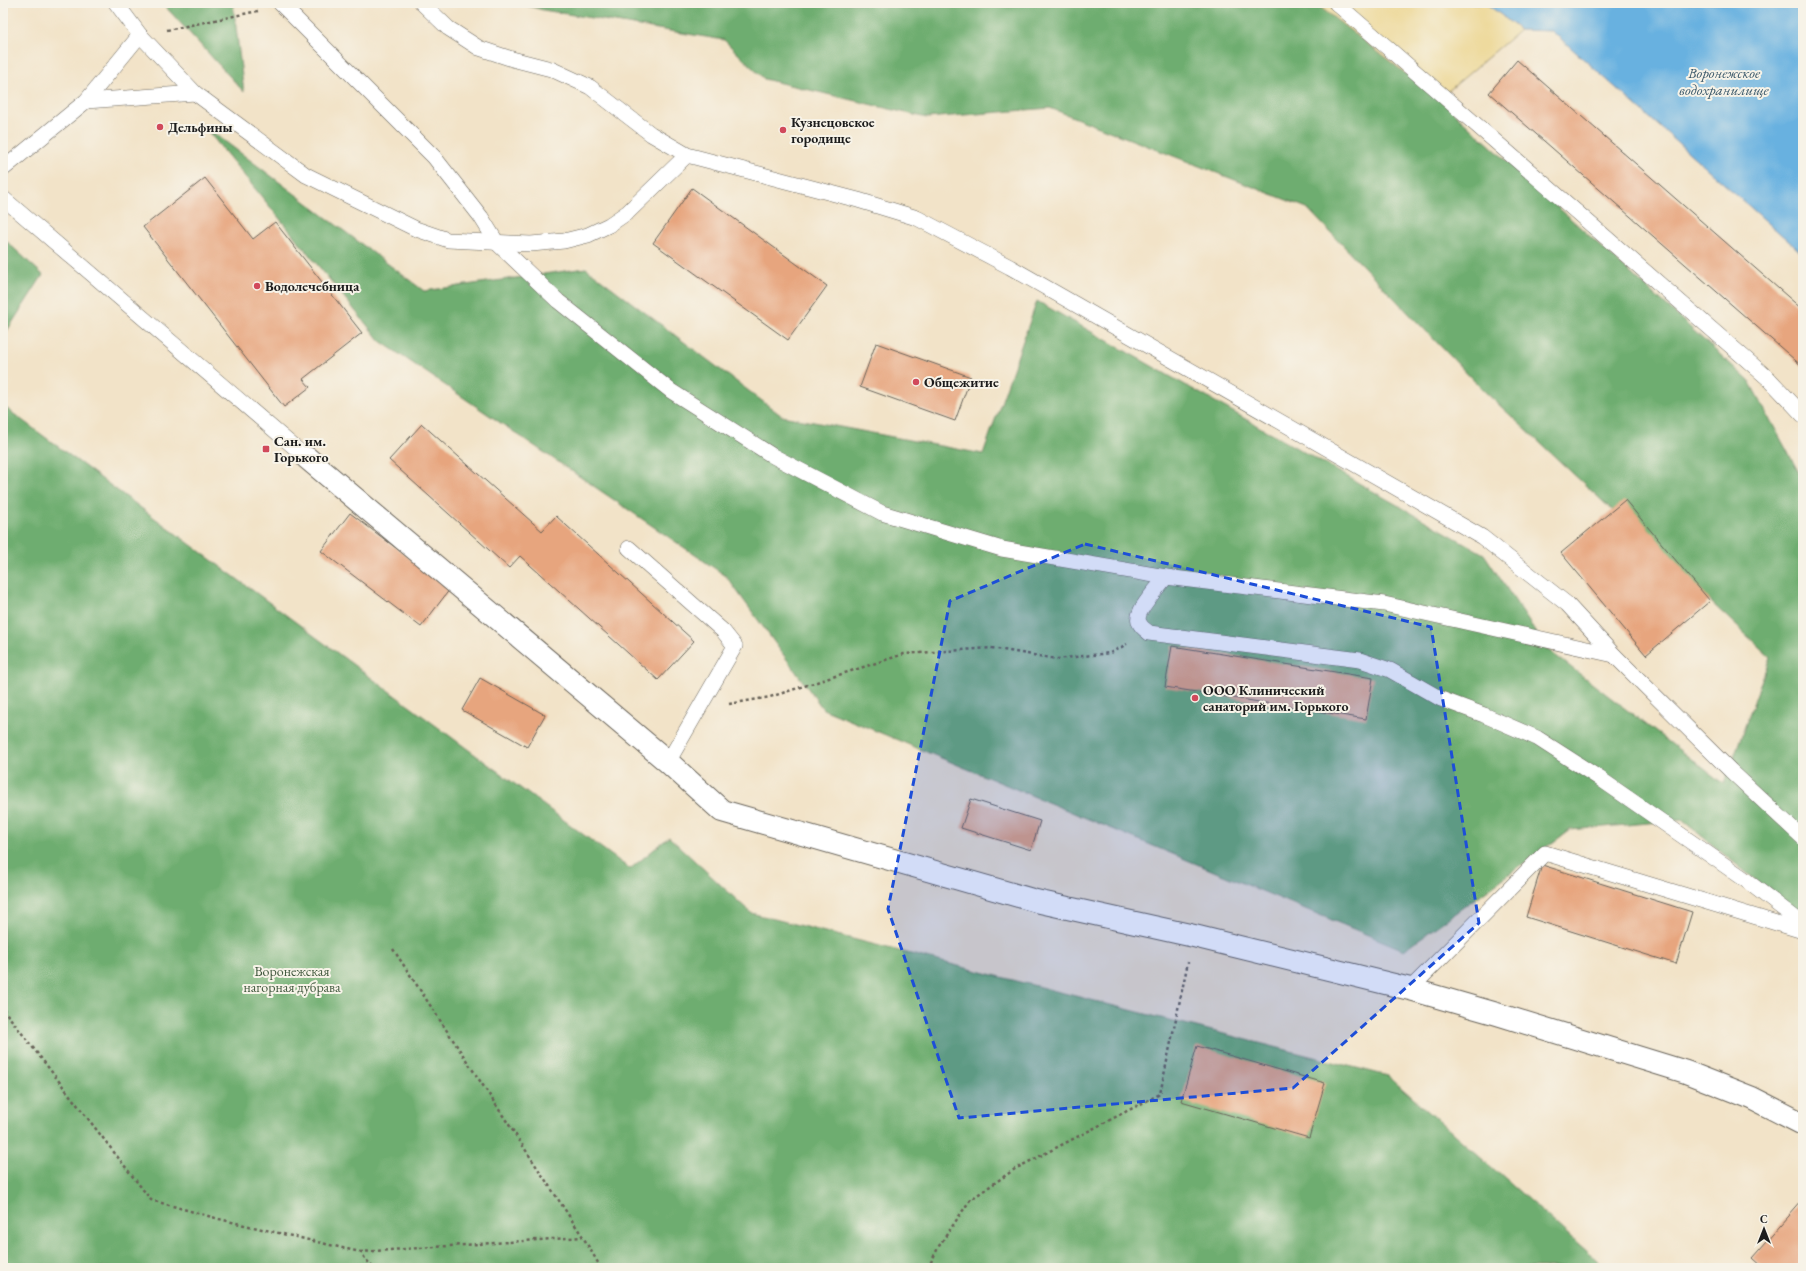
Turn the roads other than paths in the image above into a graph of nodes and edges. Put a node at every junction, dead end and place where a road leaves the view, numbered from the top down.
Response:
1 (116, 3) edge
2 (422, 3) edge
3 (1336, 3) edge
4 (281, 5) edge
5 (140, 35) junction
6 (195, 93) junction
7 (86, 101) junction
8 (687, 155) junction
9 (3, 168) edge
10 (3, 198) edge
11 (497, 243) junction
12 (1803, 415) edge
13 (307, 458) joint
14 (629, 548) dead end
15 (1166, 577) junction
16 (1614, 655) junction
17 (668, 762) junction
18 (1803, 838) edge
19 (1803, 924) edge
20 (1803, 931) edge
21 (1410, 989) junction
22 (1803, 1124) edge

1 - 5 lane
2 - 8 lane
3 - 12 lane
4 - 11 lane
5 - 6 lane
5 - 7 lane
6 - 7 lane
6 - 11 lane
7 - 9 lane
8 - 11 lane
8 - 16 lane
10 - 13 lane
11 - 15 lane
13 - 17 street
14 - 17 lane
15 - 16 lane
15 - 19 lane
16 - 18 lane
17 - 21 street
20 - 21 lane
21 - 22 street

